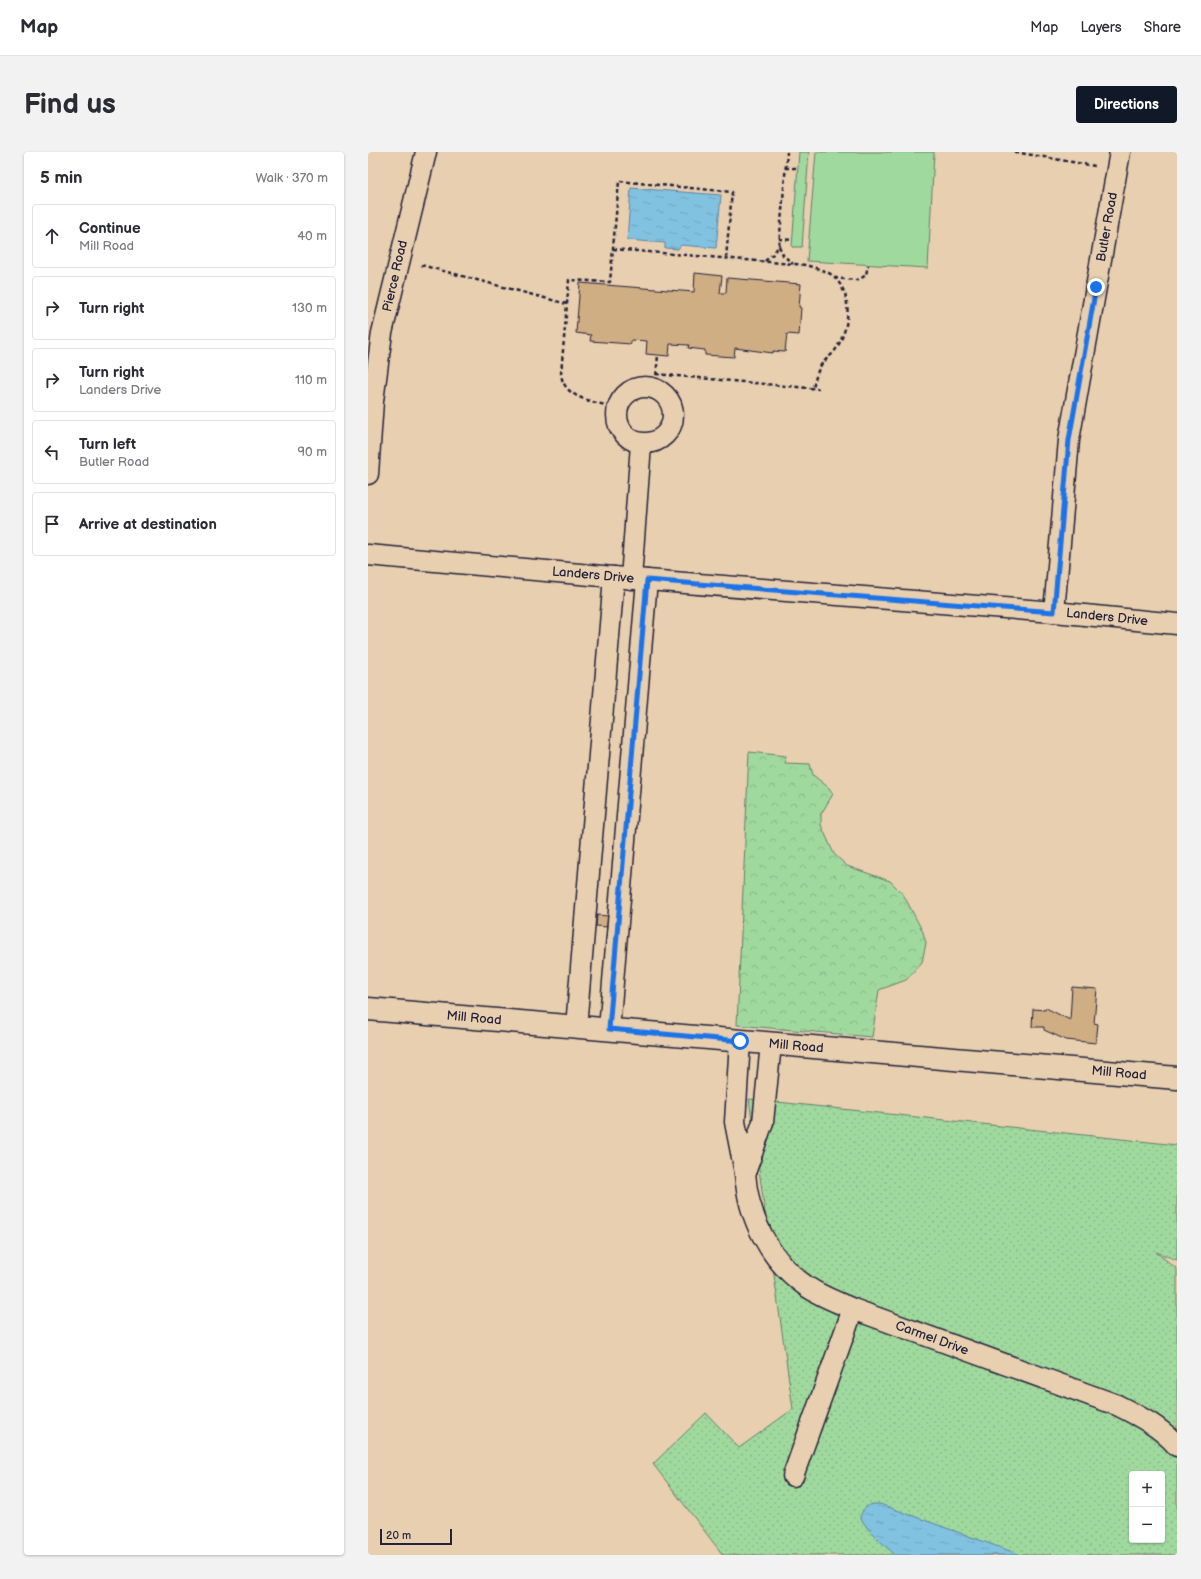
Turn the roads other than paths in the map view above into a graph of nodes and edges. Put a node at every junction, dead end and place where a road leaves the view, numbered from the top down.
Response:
1 (426, 152) edge
2 (1118, 161) edge
3 (641, 444) junction
4 (368, 474) edge
5 (368, 556) edge
6 (631, 579) junction
7 (1054, 612) junction
8 (1177, 624) edge
9 (368, 1009) edge
10 (576, 1027) junction
11 (609, 1029) junction
12 (740, 1041) junction
13 (771, 1044) junction
14 (1177, 1078) edge
15 (745, 1173) junction
16 (853, 1309) junction
17 (1177, 1446) edge
18 (793, 1476) dead end

1 - 4 street, Pierce Road
2 - 7 street, Butler Road
3 - 3 street
3 - 6 street
5 - 6 street, Landers Drive
6 - 7 street, Landers Drive
6 - 10 street
6 - 11 street
7 - 8 street, Landers Drive
9 - 10 street, Mill Road
10 - 11 street, Mill Road
11 - 12 street, Mill Road
12 - 13 street, Mill Road
12 - 15 street, Carmel Drive
13 - 14 street, Mill Road
13 - 15 street, Carmel Drive
15 - 16 street, Carmel Drive
16 - 17 street, Carmel Drive
16 - 18 street

